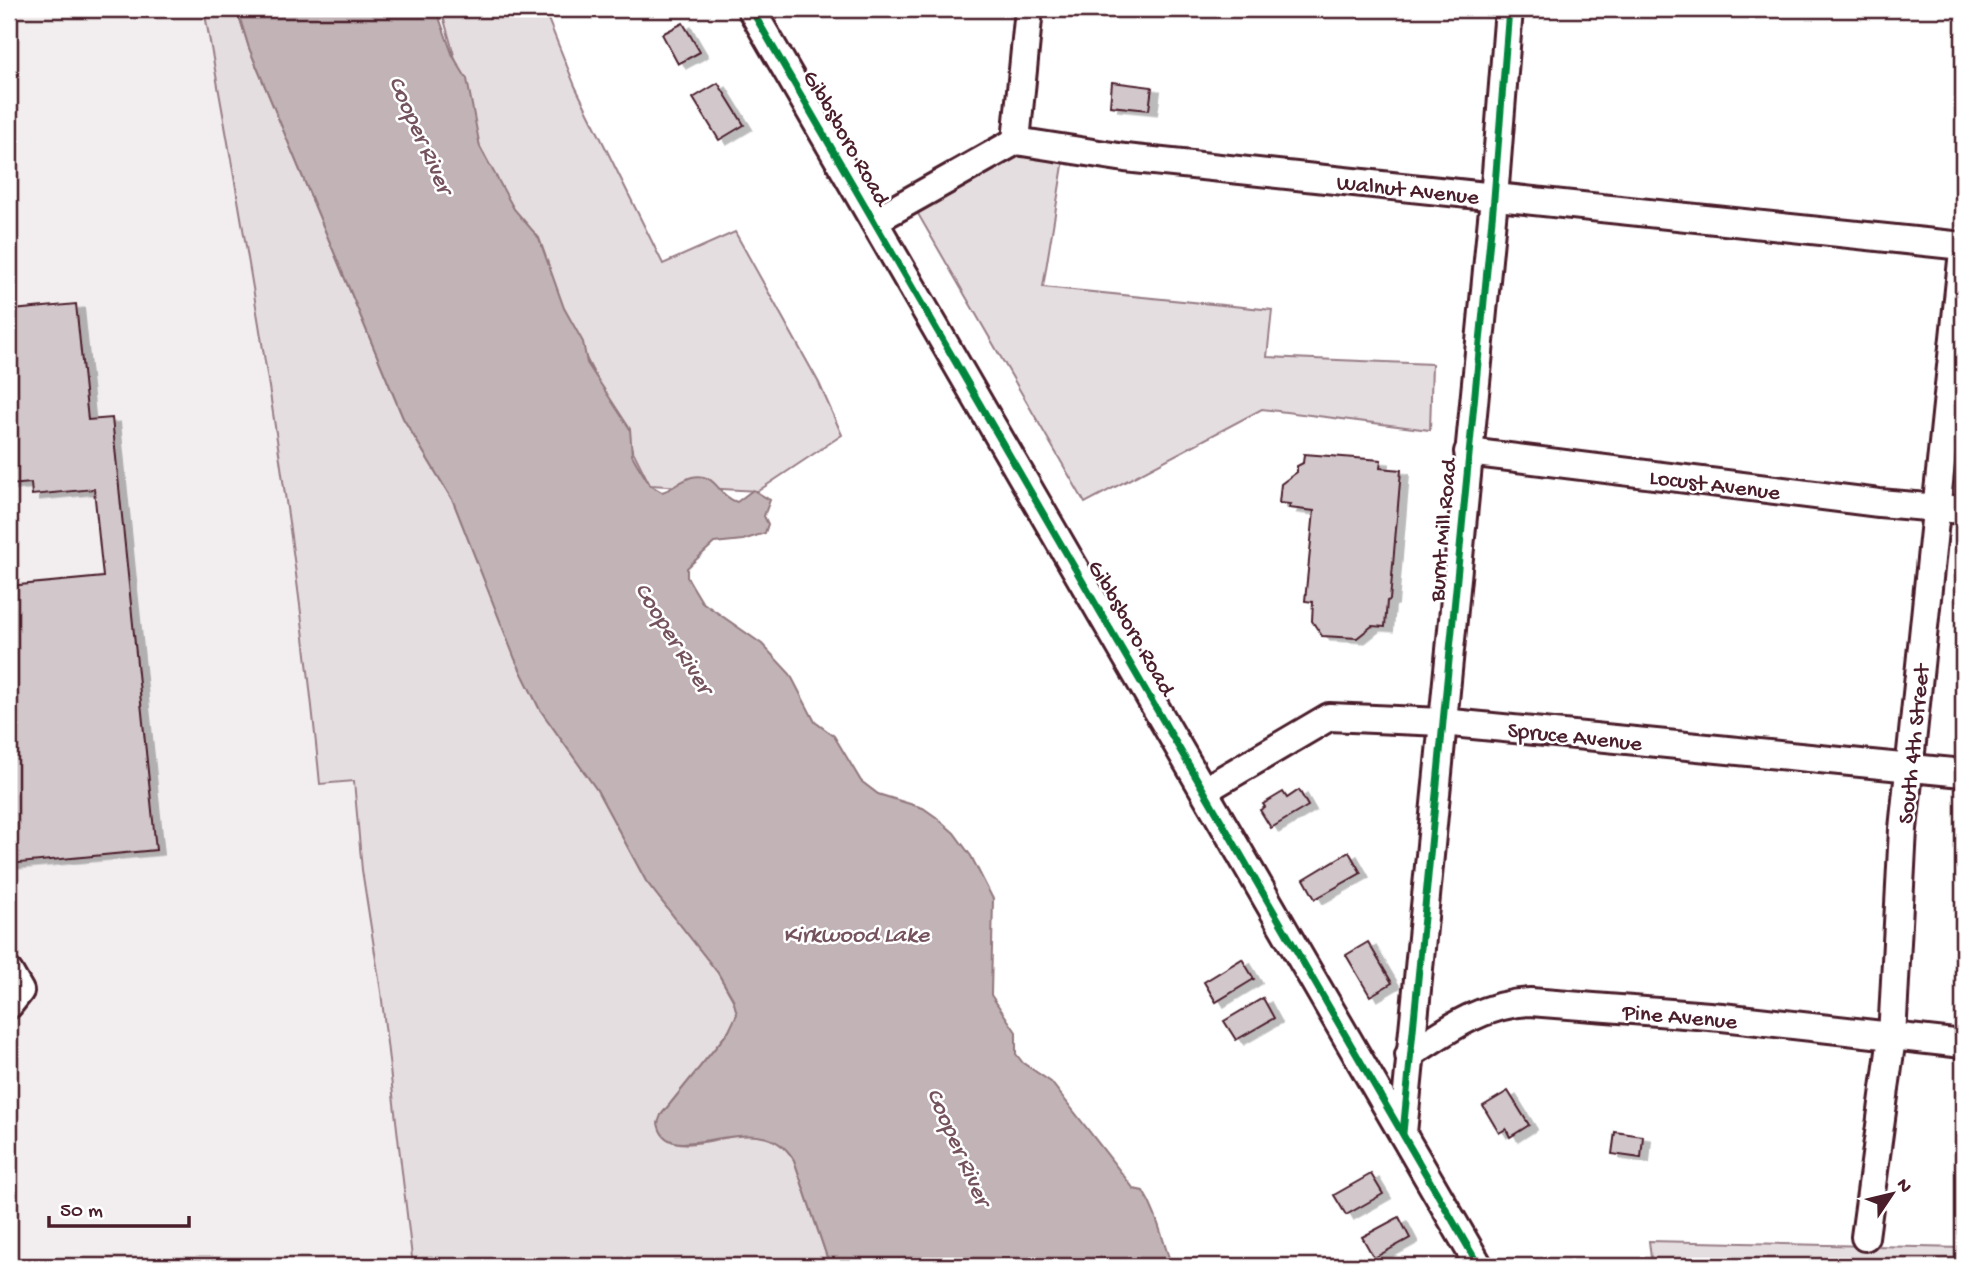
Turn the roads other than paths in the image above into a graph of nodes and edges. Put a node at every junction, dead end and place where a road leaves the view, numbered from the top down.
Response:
1 (751, 9) edge
2 (1029, 9) edge
3 (1508, 9) edge
4 (1016, 141) junction
5 (1494, 198) junction
6 (874, 220) junction
7 (1963, 246) edge
8 (1963, 251) edge
9 (1468, 452) junction
10 (1937, 508) junction
11 (1963, 510) edge
12 (1442, 722) junction
13 (1910, 768) junction
14 (1963, 773) edge
15 (1205, 790) junction
16 (9, 972) edge
17 (9, 1005) edge
18 (1892, 1037) junction
19 (1963, 1044) edge
20 (1409, 1055) junction
21 (1403, 1133) junction
22 (1865, 1237) dead end
23 (1479, 1266) edge

1 - 6 street, Gibbsboro Road
2 - 4 street
3 - 5 street, Burnt Mill Road
4 - 5 street, Walnut Avenue
4 - 6 street
5 - 7 street, Walnut Avenue
5 - 9 street, Burnt Mill Road
6 - 15 street, Gibbsboro Road
8 - 10 street, South 4th Street
9 - 10 street, Locust Avenue
9 - 12 street, Burnt Mill Road
10 - 11 street, Locust Avenue
10 - 13 street, South 4th Street
12 - 13 street, Spruce Avenue
12 - 15 street, Spruce Avenue
12 - 20 street, Burnt Mill Road
13 - 14 street, Spruce Avenue
13 - 18 street, South 4th Street
15 - 21 street, Gibbsboro Road
16 - 17 street
18 - 19 street, Pine Avenue
18 - 20 street, Pine Avenue
18 - 22 street, South 4th Street
20 - 21 street, Burnt Mill Road
21 - 23 street, Gibbsboro Road

